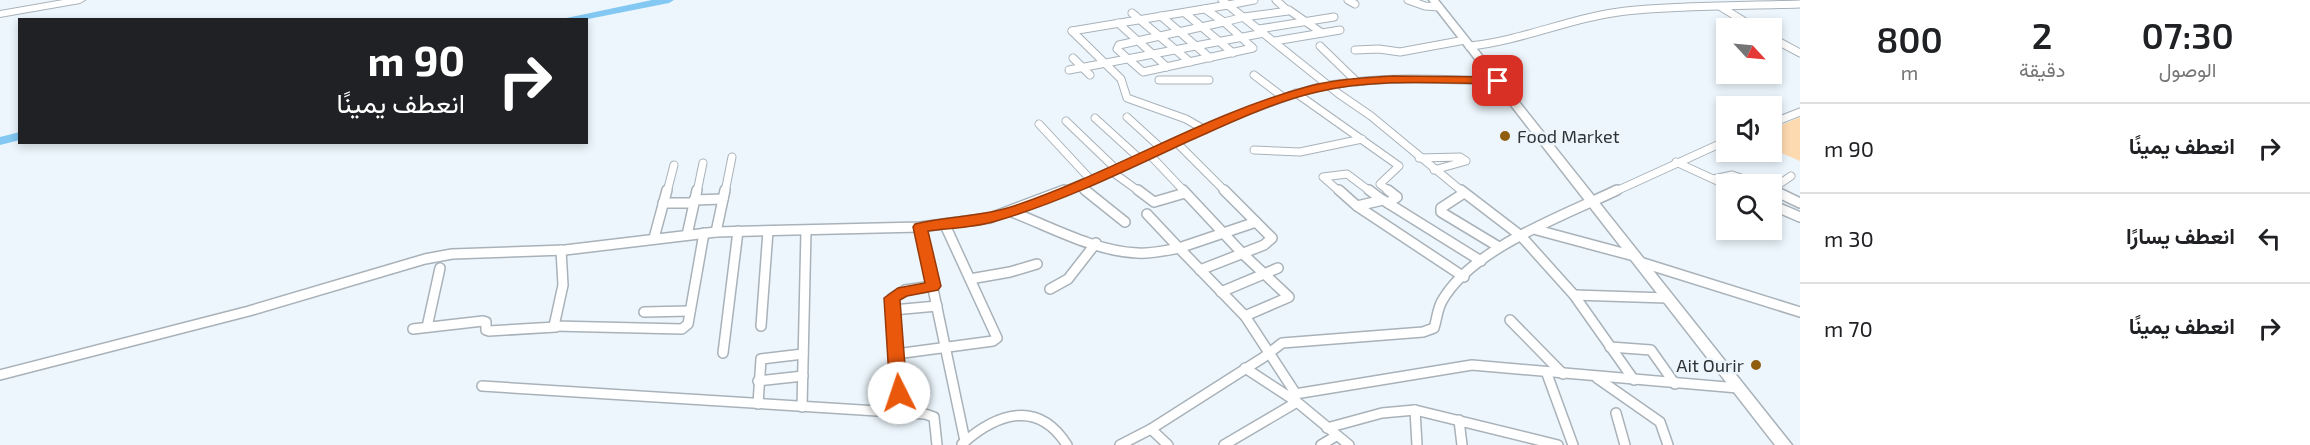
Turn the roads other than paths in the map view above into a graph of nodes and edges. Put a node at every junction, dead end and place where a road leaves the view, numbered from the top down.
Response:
1 (80, 0) edge
2 (1253, 0) edge
3 (1276, 0) edge
4 (1348, 0) edge
5 (1408, 0) edge
6 (1789, 0) edge
7 (1225, 2) edge
8 (1436, 3) edge
9 (1355, 4) dead end
10 (1799, 5) edge
11 (1720, 7) junction
12 (1205, 9) junction
13 (1289, 10) junction
14 (1132, 12) dead end
15 (1185, 13) junction
16 (0, 14) edge
17 (1270, 14) junction
18 (1161, 16) junction
19 (1244, 17) junction
20 (1334, 17) dead end
21 (1738, 18) edge
22 (1140, 20) junction
23 (1222, 21) junction
24 (1307, 22) junction
25 (1118, 23) junction
26 (1284, 25) junction
27 (1202, 26) junction
28 (1340, 30) dead end
29 (1180, 31) junction
30 (1261, 31) junction
31 (1322, 33) junction
32 (1159, 36) junction
33 (1243, 37) junction
34 (1300, 37) junction
35 (1138, 41) junction
36 (1275, 41) junction
37 (1220, 42) junction
38 (1467, 43) junction
39 (1782, 43) edge
40 (1197, 46) junction
41 (1320, 46) dead end
42 (1176, 50) junction
43 (1355, 50) dead end
44 (1233, 53) junction
45 (1800, 53) edge
46 (1153, 54) junction
47 (1073, 58) dead end
48 (1210, 58) junction
49 (1129, 60) junction
50 (1190, 62) junction
51 (1106, 64) junction
52 (1178, 65) junction
53 (1167, 67) junction
54 (1082, 68) junction
55 (1069, 70) dead end
56 (1090, 75) dead end
57 (1254, 75) dead end
58 (1159, 80) dead end
59 (1184, 80) junction
60 (1209, 80) dead end
61 (1498, 81) junction
62 (1357, 82) junction
63 (1329, 85) junction
64 (1296, 93) junction
65 (1283, 97) junction
66 (1800, 112) edge
67 (1127, 117) dead end
68 (1095, 118) dead end
69 (1782, 119) edge
70 (1066, 121) dead end
71 (1039, 124) dead end
72 (1205, 130) junction
73 (1362, 139) junction
74 (1177, 143) junction
75 (1716, 145) edge
76 (1162, 149) junction
77 (1254, 150) dead end
78 (1150, 155) junction
79 (732, 157) dead end
80 (1419, 158) junction
81 (1140, 159) junction
82 (1676, 162) junction
83 (703, 163) dead end
84 (674, 165) dead end
85 (1114, 170) junction
86 (1434, 170) junction
87 (1791, 176) dead end
88 (1714, 179) edge
89 (1091, 180) junction
90 (1782, 183) edge
91 (1078, 185) junction
92 (1185, 193) junction
93 (1464, 193) junction
94 (1782, 194) edge
95 (723, 199) junction
96 (1384, 201) junction
97 (1592, 201) junction
98 (693, 202) junction
99 (1800, 202) edge
100 (663, 203) junction
101 (1357, 206) junction
102 (1782, 209) edge
103 (1012, 212) junction
104 (1147, 214) dead end
105 (1800, 217) edge
106 (1125, 222) dead end
107 (1256, 222) junction
108 (945, 225) junction
109 (920, 227) junction
110 (1537, 230) junction
111 (738, 231) junction
112 (768, 231) junction
113 (806, 231) junction
114 (716, 232) junction
115 (704, 233) junction
116 (1223, 233) junction
117 (687, 235) junction
118 (1521, 236) junction
119 (654, 238) junction
120 (1096, 243) junction
121 (1500, 247) junction
122 (1179, 248) junction
123 (561, 250) junction
124 (1243, 254) junction
125 (1637, 259) junction
126 (1481, 261) junction
127 (1037, 264) dead end
128 (440, 268) dead end
129 (1278, 268) dead end
130 (1200, 270) junction
131 (1263, 274) junction
132 (1464, 277) junction
133 (970, 279) junction
134 (933, 286) junction
135 (1050, 289) dead end
136 (1221, 292) junction
137 (1574, 295) junction
138 (1667, 298) junction
139 (937, 306) junction
140 (690, 310) junction
141 (893, 310) junction
142 (644, 312) dead end
143 (1800, 312) edge
144 (1245, 316) junction
145 (1510, 320) dead end
146 (762, 326) dead end
147 (427, 327) junction
148 (556, 327) junction
149 (413, 329) dead end
150 (1610, 347) junction
151 (946, 349) junction
152 (723, 353) dead end
153 (1269, 353) junction
154 (803, 354) junction
155 (896, 354) junction
156 (1245, 369) junction
157 (1547, 374) junction
158 (1563, 374) junction
159 (0, 375) edge
160 (803, 376) junction
161 (1597, 377) junction
162 (1634, 380) junction
163 (758, 381) junction
164 (1675, 384) junction
165 (482, 386) dead end
166 (1738, 388) junction
167 (1294, 397) junction
168 (758, 404) junction
169 (802, 407) junction
170 (1415, 410) junction
171 (900, 413) junction
172 (1616, 413) dead end
173 (1459, 420) junction
174 (1327, 428) junction
175 (1151, 429) junction
176 (1336, 436) junction
177 (963, 443) edge
178 (937, 445) edge
179 (1067, 445) edge
180 (1120, 445) edge
181 (1168, 445) edge
182 (1224, 445) edge
183 (1321, 445) edge
184 (1349, 445) edge
185 (1417, 445) edge
186 (1462, 445) edge
187 (1558, 445) edge
188 (1573, 445) edge
189 (1625, 445) edge
190 (1668, 445) edge
191 (1784, 445) edge

1 - 16 main road
2 - 7 street
2 - 17 street
3 - 13 street
4 - 9 street
5 - 8 street
6 - 10 street
7 - 12 street
7 - 19 street
8 - 38 street
10 - 11 street
11 - 21 street
11 - 38 street
12 - 15 street
12 - 23 street
13 - 17 street
13 - 24 street
14 - 22 street
15 - 18 street
15 - 27 street
17 - 19 street
17 - 26 street
18 - 22 street
18 - 29 street
19 - 23 street
19 - 30 street
20 - 24 street
22 - 25 street
22 - 32 street
23 - 27 street
23 - 33 street
24 - 26 street
24 - 31 street
25 - 35 street
25 - 51 street
26 - 30 street
26 - 34 street
27 - 29 street
27 - 37 street
28 - 31 street
29 - 32 street
29 - 40 street
30 - 33 street
30 - 36 street
31 - 34 street
32 - 35 street
32 - 42 street
33 - 37 street
33 - 44 street
34 - 36 street
35 - 46 street
35 - 49 street
36 - 63 street
37 - 40 street
37 - 44 street
38 - 43 street
38 - 61 street
39 - 45 street
40 - 42 street
40 - 48 street
41 - 62 street
42 - 46 street
42 - 50 street
44 - 48 street
46 - 49 street
46 - 53 street
47 - 54 street
48 - 50 street
49 - 51 street
49 - 53 street
50 - 52 street
51 - 54 street
51 - 72 street
52 - 53 street
52 - 59 street
54 - 55 street
54 - 56 street
57 - 65 street
58 - 59 street
59 - 60 street
61 - 62 street
61 - 97 street
62 - 63 street
63 - 64 street
63 - 80 street
64 - 65 street
64 - 73 street
65 - 72 street
66 - 69 street
67 - 76 street
68 - 81 street
70 - 85 street
71 - 89 street
72 - 74 street
73 - 77 street
73 - 96 street
74 - 76 street
74 - 107 street
75 - 82 street
76 - 78 street
78 - 81 street
78 - 92 street
79 - 95 street
80 - 86 street
80 - 86 street
81 - 85 street
82 - 88 street
82 - 97 street
83 - 98 street
84 - 100 street
85 - 89 street
85 - 92 street
86 - 93 street
87 - 90 street
89 - 91 street
91 - 103 street
91 - 106 street
92 - 116 street
93 - 118 street
93 - 121 street
94 - 99 street
95 - 98 street
95 - 114 street
96 - 101 street
96 - 101 street
96 - 126 street
97 - 110 street
97 - 125 street
98 - 100 street
98 - 117 street
100 - 119 street
101 - 132 street
102 - 105 street
103 - 108 street
103 - 120 street
104 - 122 street
107 - 116 street
107 - 124 street
108 - 109 street
108 - 133 street
109 - 113 street
109 - 134 street
110 - 118 street
110 - 125 street
111 - 112 street
111 - 114 street
111 - 152 street
112 - 113 street
112 - 146 street
113 - 154 street
114 - 115 street
115 - 117 street
115 - 140 street
116 - 122 street
116 - 124 street
117 - 119 street
118 - 121 street
118 - 137 street
119 - 123 street
120 - 122 street
120 - 135 street
121 - 126 street
122 - 130 street
123 - 148 street
123 - 159 street
124 - 130 street
124 - 131 street
125 - 138 street
125 - 143 street
126 - 132 street
127 - 133 street
128 - 147 street
129 - 131 street
130 - 136 street
131 - 136 street
131 - 144 street
132 - 153 street
133 - 151 street
134 - 139 street
134 - 141 street
136 - 144 street
137 - 138 street
137 - 150 street
138 - 166 street
139 - 141 street
139 - 151 street
140 - 142 street
140 - 148 street
141 - 155 street
144 - 153 street
145 - 158 street
147 - 148 street
147 - 149 street
150 - 162 street
150 - 164 street
151 - 155 street
151 - 177 street
153 - 156 street
153 - 167 street
154 - 160 street
154 - 163 street
155 - 171 street
156 - 167 street
156 - 175 street
157 - 158 street
157 - 167 street
157 - 188 street
158 - 161 street
160 - 163 street
160 - 169 street
161 - 162 street
161 - 190 street
162 - 164 street
163 - 168 street
164 - 166 street
165 - 168 street
166 - 191 street
167 - 174 street
167 - 182 street
168 - 169 street
169 - 171 street
170 - 173 street
170 - 174 street
170 - 185 street
171 - 178 street
172 - 189 street
173 - 186 street
173 - 187 street
174 - 176 street
175 - 180 street
175 - 181 street
176 - 183 street
176 - 184 street
177 - 179 street

